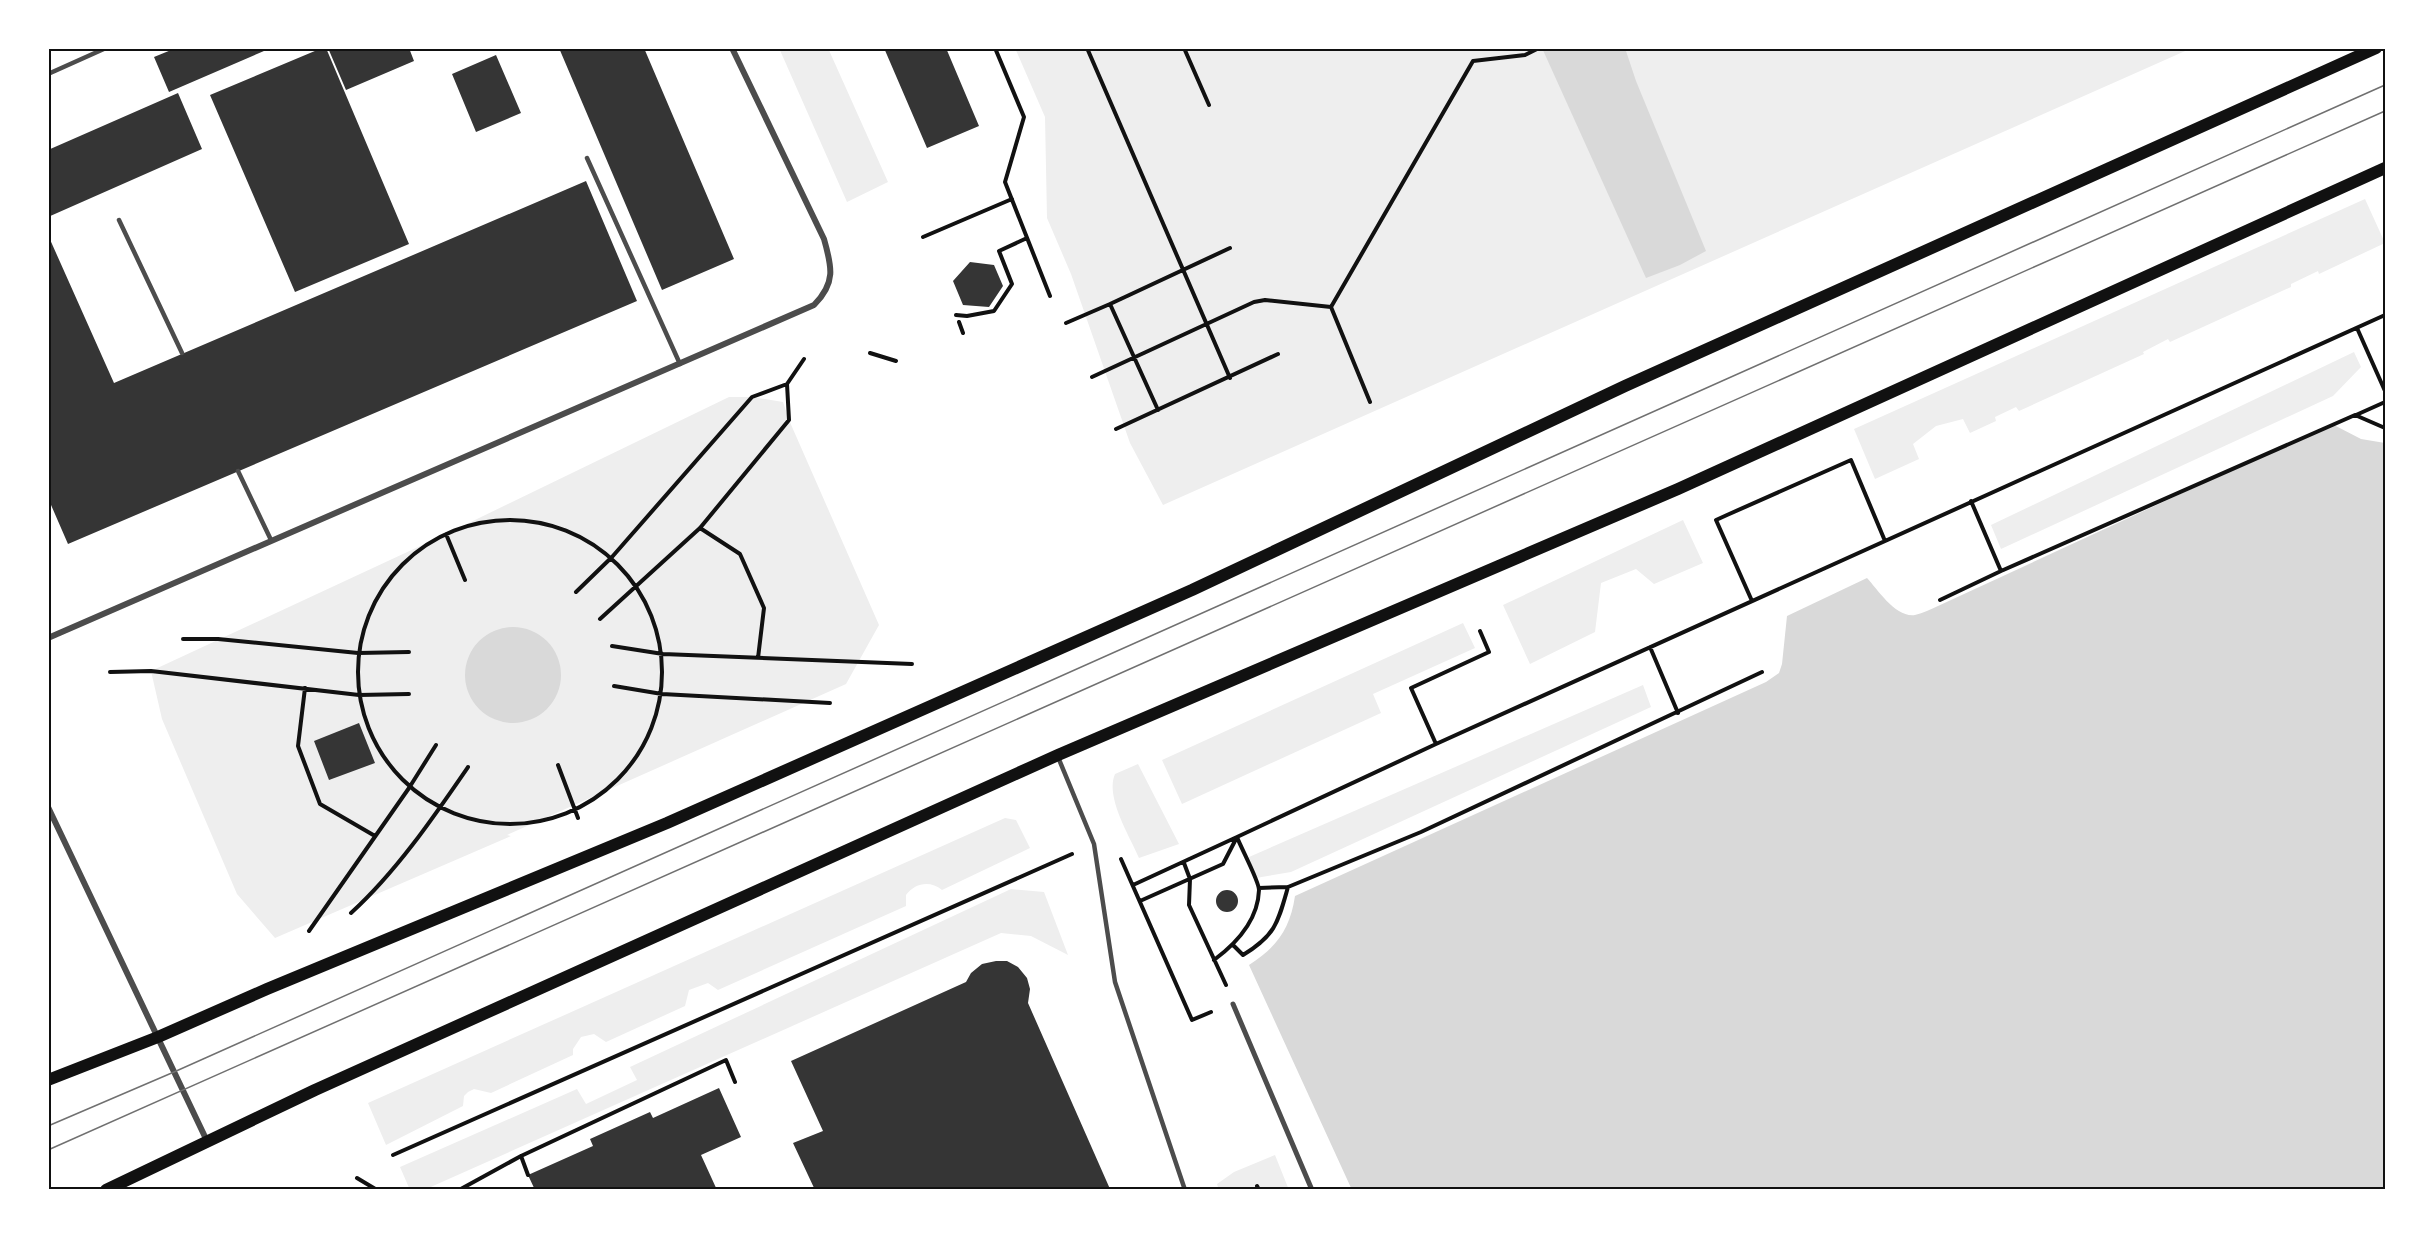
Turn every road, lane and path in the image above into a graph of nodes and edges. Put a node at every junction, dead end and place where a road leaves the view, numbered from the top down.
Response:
1 (106, 48) edge
2 (732, 48) edge
3 (994, 48) edge
4 (1088, 48) edge
5 (1184, 48) edge
6 (1539, 48) edge
7 (2376, 48) edge
8 (48, 74) edge
9 (1209, 105) dead end
10 (587, 158) dead end
11 (2385, 168) edge
12 (1011, 199) junction
13 (119, 220) dead end
14 (923, 237) dead end
15 (1027, 238) junction
16 (1230, 248) dead end
17 (1183, 270) junction
18 (1050, 296) dead end
19 (1110, 304) junction
20 (1331, 307) junction
21 (956, 315) dead end
22 (2385, 315) edge
23 (959, 322) dead end
24 (1066, 324) dead end
25 (1206, 324) junction
26 (2357, 328) junction
27 (963, 333) dead end
28 (182, 353) dead end
29 (870, 353) dead end
30 (1278, 354) dead end
31 (1134, 358) junction
32 (804, 359) dead end
33 (896, 361) dead end
34 (680, 364) junction
35 (1092, 377) dead end
36 (1230, 378) junction
37 (787, 384) junction
38 (2385, 391) edge
39 (1370, 402) dead end
40 (2385, 402) edge
41 (1158, 410) junction
42 (2355, 416) junction
43 (2385, 428) edge
44 (1116, 429) dead end
45 (238, 471) dead end
46 (1971, 501) junction
47 (700, 528) junction
48 (446, 534) junction
49 (272, 540) junction
50 (1885, 541) junction
51 (612, 557) junction
52 (2001, 571) junction
53 (465, 580) dead end
54 (638, 587) junction
55 (576, 592) dead end
56 (1940, 600) dead end
57 (1752, 601) junction
58 (600, 620) dead end
59 (1480, 631) dead end
60 (48, 638) edge
61 (183, 639) dead end
62 (612, 646) dead end
63 (1650, 647) junction
64 (409, 652) dead end
65 (358, 653) junction
66 (663, 654) junction
67 (758, 657) junction
68 (912, 664) dead end
69 (110, 672) dead end
70 (1762, 672) dead end
71 (614, 686) dead end
72 (305, 688) junction
73 (409, 694) dead end
74 (662, 694) junction
75 (358, 695) junction
76 (830, 703) dead end
77 (1678, 712) junction
78 (1436, 744) junction
79 (436, 745) dead end
80 (1058, 755) junction
81 (558, 765) dead end
82 (468, 767) dead end
83 (409, 788) junction
84 (48, 807) edge
85 (440, 808) junction
86 (575, 811) junction
87 (578, 818) dead end
88 (375, 836) junction
89 (1237, 837) junction
90 (1120, 856) dead end
91 (1184, 863) junction
92 (1038, 870) dead end
93 (1190, 879) junction
94 (1133, 885) junction
95 (1288, 886) junction
96 (1259, 888) junction
97 (1140, 901) junction
98 (351, 913) dead end
99 (309, 931) dead end
100 (1233, 946) junction
101 (1214, 960) junction
102 (1224, 982) dead end
103 (1233, 1004) dead end
104 (1192, 1020) dead end
105 (158, 1037) junction
106 (48, 1080) edge
107 (735, 1082) dead end
108 (207, 1142) junction
109 (393, 1155) dead end
110 (521, 1156) junction
111 (528, 1175) dead end
112 (357, 1178) dead end
113 (106, 1190) edge
114 (377, 1190) edge
115 (459, 1190) edge
116 (1185, 1190) edge
117 (1312, 1190) edge

1 - 8 lane
2 - 34 street
3 - 12 path
4 - 17 path
5 - 9 path
6 - 20 path
7 - 105 main road
10 - 34 lane
11 - 80 main road
12 - 14 path
12 - 15 path
13 - 28 lane
15 - 18 path
15 - 21 path
16 - 17 path
17 - 19 path
17 - 25 path
19 - 24 path
19 - 31 path
20 - 25 path
20 - 39 path
22 - 26 path
23 - 27 path
25 - 31 path
25 - 36 path
26 - 38 path
26 - 46 path
29 - 33 path
30 - 36 path
31 - 35 path
31 - 41 path
32 - 37 path
34 - 49 street
36 - 41 path
37 - 47 path
37 - 51 path
40 - 42 path
41 - 44 path
42 - 43 path
42 - 52 path
45 - 49 lane
46 - 50 path
46 - 52 path
47 - 54 path
47 - 67 path
48 - 51 path
48 - 53 path
48 - 65 path
49 - 60 street
50 - 57 path
50 - 57 path
51 - 54 path
51 - 55 path
52 - 56 path
54 - 58 path
54 - 66 path
57 - 63 path
59 - 78 path
61 - 65 path
62 - 66 path
63 - 77 path
63 - 78 path
64 - 65 path
65 - 75 path
66 - 67 path
66 - 74 path
67 - 68 path
69 - 72 path
70 - 77 path
71 - 74 path
72 - 75 path
72 - 88 path
73 - 75 path
74 - 76 path
74 - 86 path
75 - 83 path
77 - 95 path
78 - 89 path
79 - 83 path
80 - 108 main road
80 - 116 lane
81 - 86 path
82 - 85 path
83 - 85 path
83 - 88 path
84 - 105 street
85 - 86 path
85 - 98 path
86 - 87 path
88 - 99 path
89 - 91 path
89 - 93 path
89 - 96 path
90 - 94 path
91 - 93 path
91 - 94 path
92 - 109 path
93 - 97 path
93 - 101 path
94 - 97 path
95 - 96 path
95 - 100 path
96 - 100 path
97 - 104 path
100 - 101 path
101 - 102 path
103 - 117 street
105 - 106 main road
105 - 108 street
107 - 110 path
108 - 113 main road
110 - 111 path
110 - 115 path
112 - 114 path

